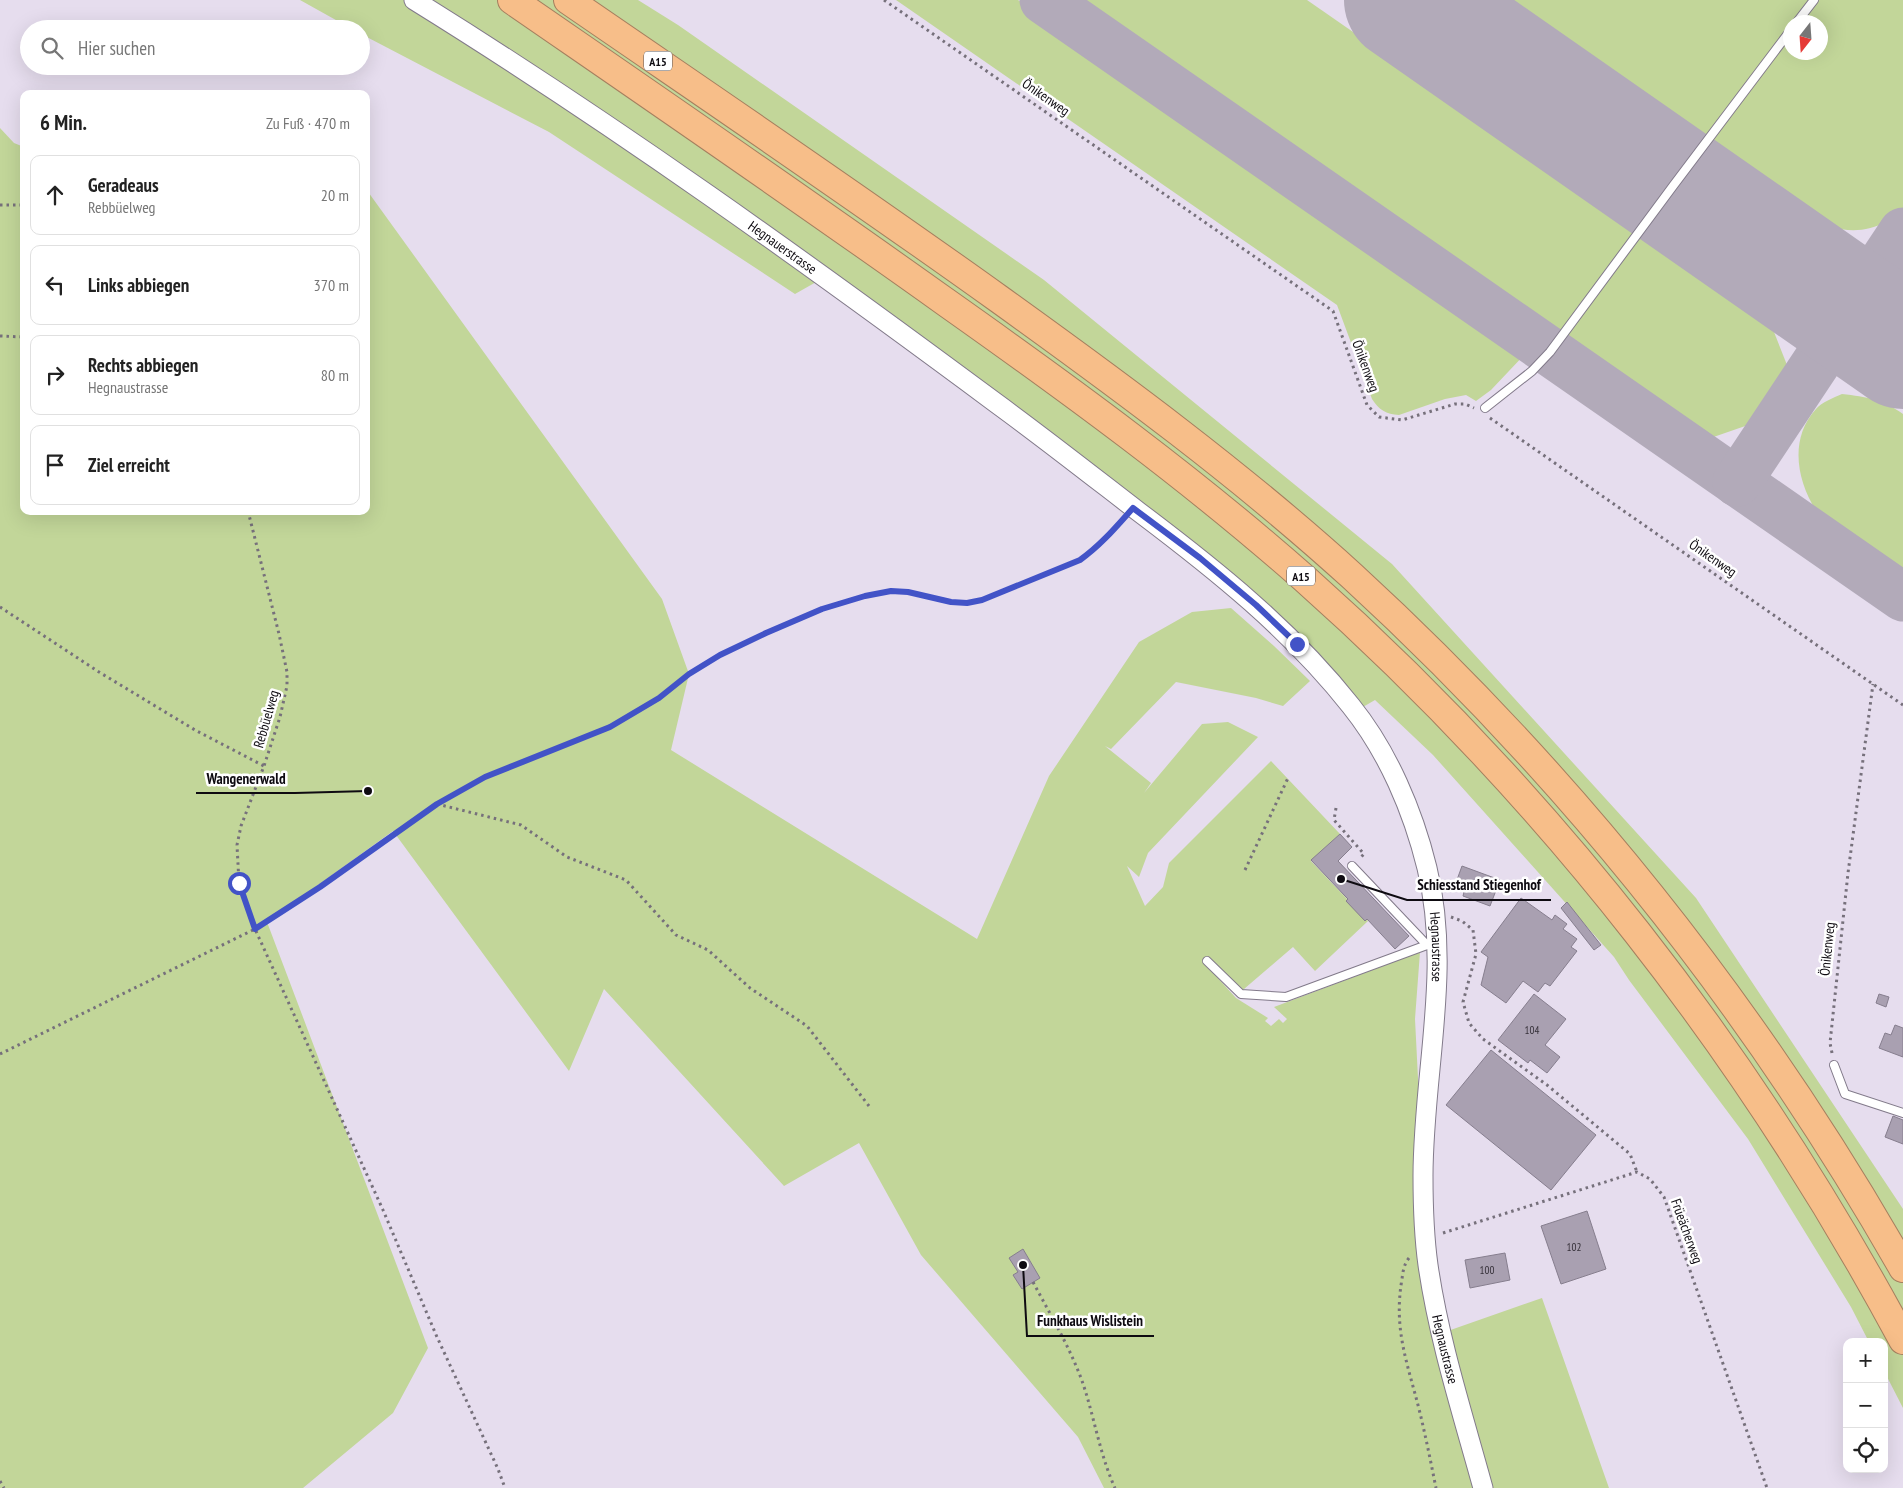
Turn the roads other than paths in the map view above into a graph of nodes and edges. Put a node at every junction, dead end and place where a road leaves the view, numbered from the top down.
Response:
1 (414, 0) edge
2 (512, 0) edge
3 (568, 0) edge
4 (1814, 0) edge
5 (1802, 15) edge
6 (1783, 40) edge
7 (1483, 410) road end
8 (1136, 510) joint
9 (1352, 866) road end
10 (1432, 945) junction
11 (1207, 961) dead end
12 (1834, 1065) road end
13 (1903, 1113) edge
14 (1903, 1268) edge
15 (1903, 1340) edge
16 (1482, 1488) edge

1 - 8 street, Hegnauerstrasse
2 - 15 highway, A15
3 - 14 highway, A15
4 - 5 lane
6 - 7 lane
8 - 10 street, Hegnaustrasse
9 - 10 lane
10 - 11 lane
10 - 16 street, Hegnaustrasse
12 - 13 lane

